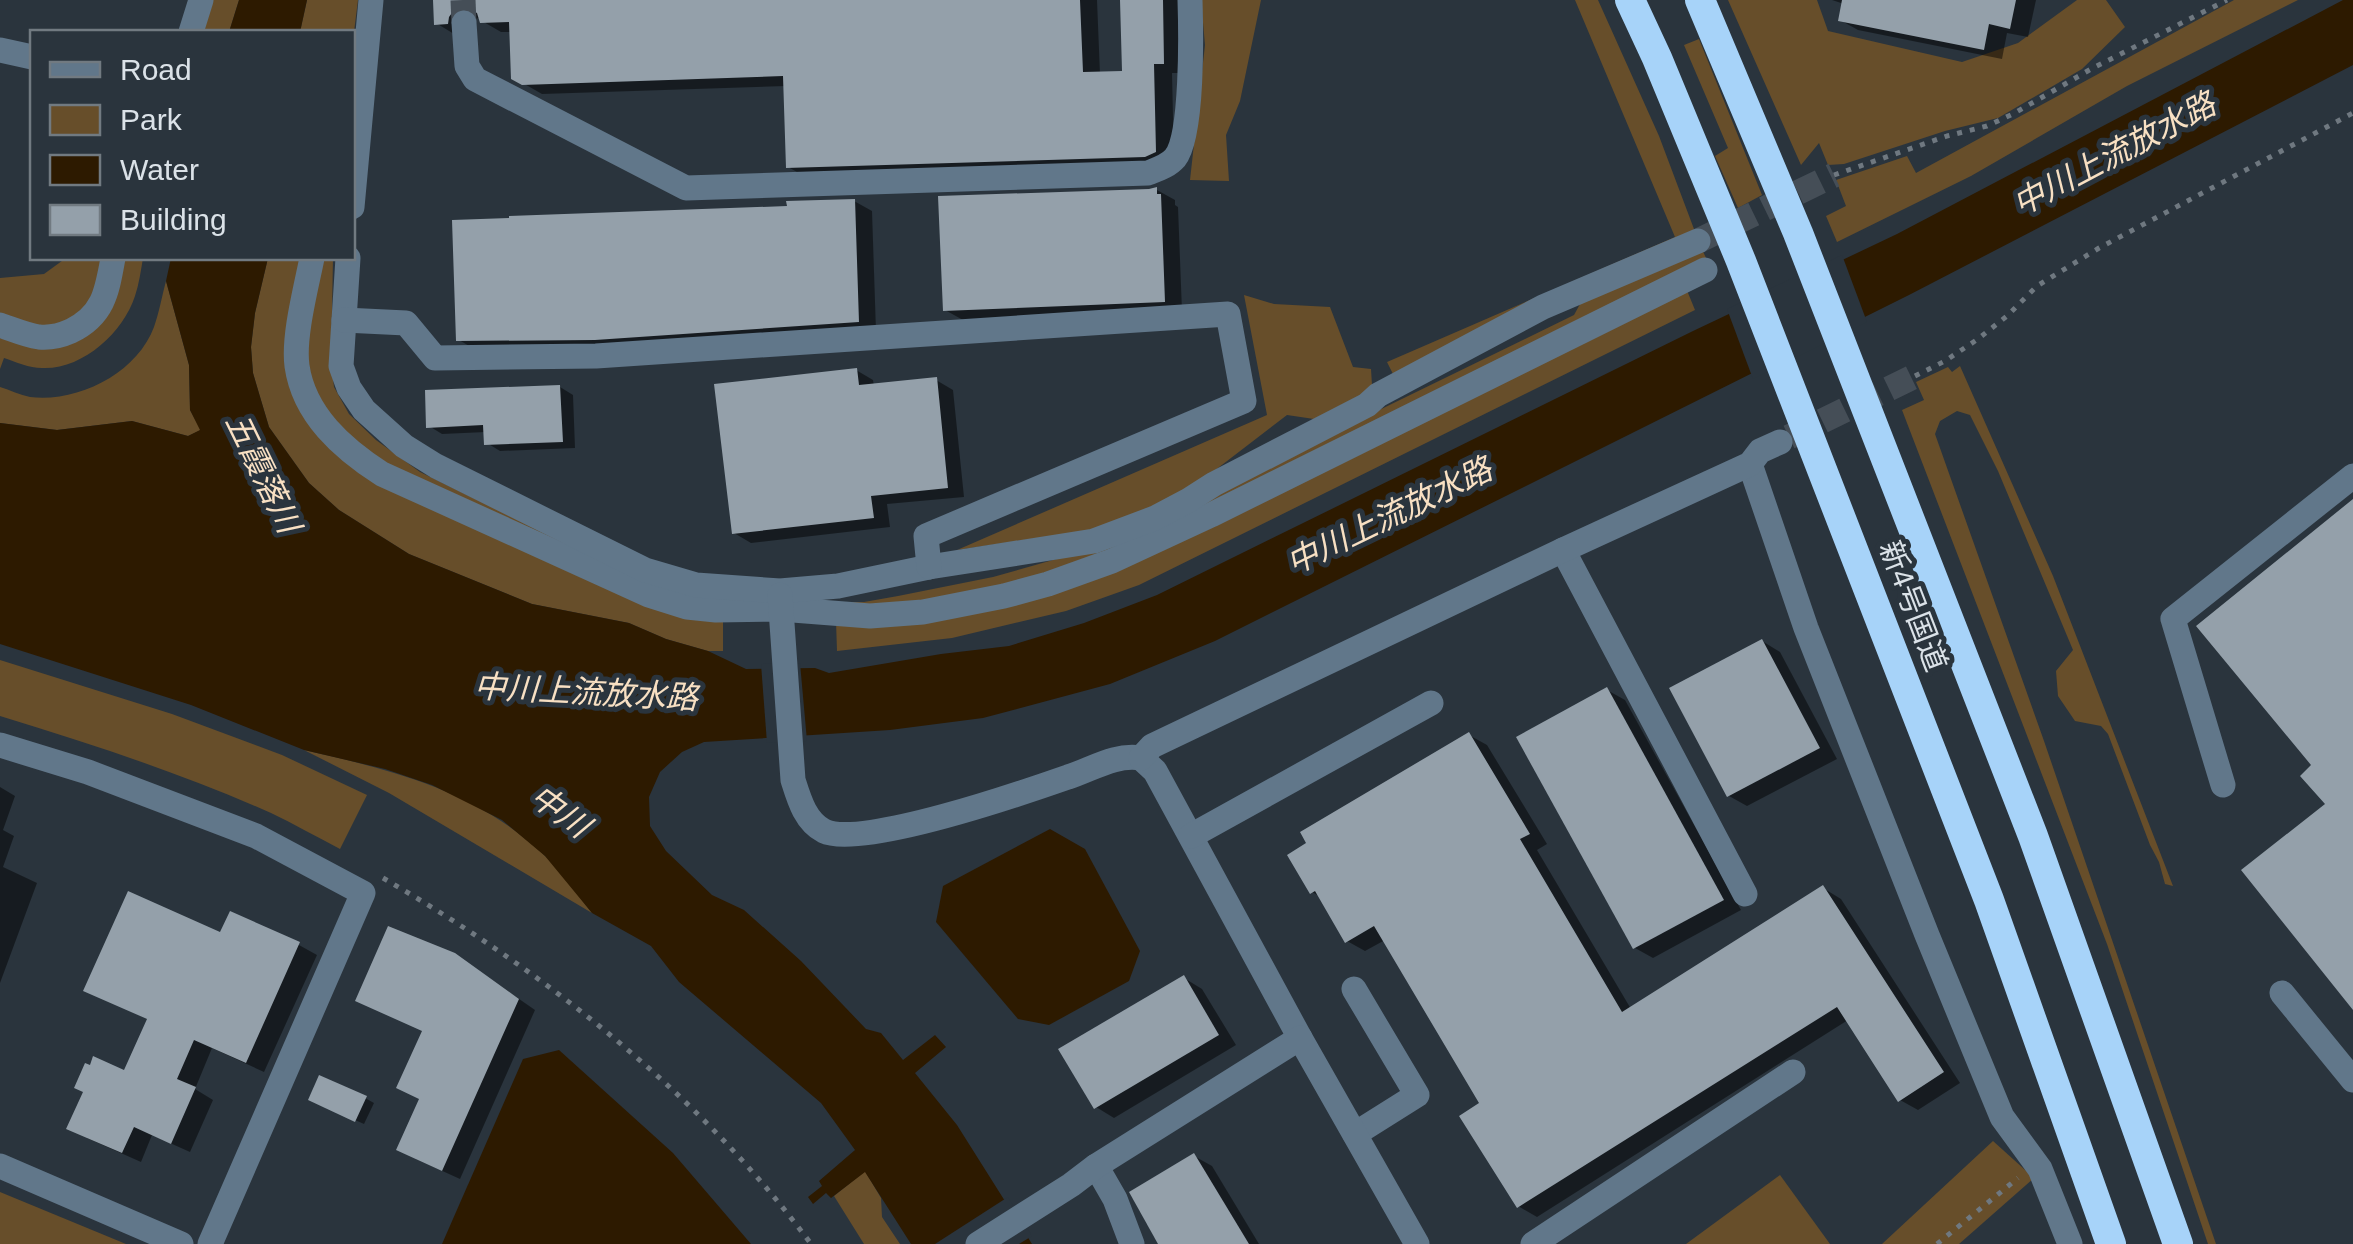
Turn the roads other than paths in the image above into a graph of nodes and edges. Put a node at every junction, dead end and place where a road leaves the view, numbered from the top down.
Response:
1 (201, 0) edge
2 (372, 0) edge
3 (1190, 0) edge
4 (1630, 0) edge
5 (1700, 0) edge
6 (464, 23) tunnel mouth
7 (191, 30) edge
8 (0, 50) edge
9 (30, 56) edge
10 (355, 176) edge
11 (1698, 241) tunnel mouth
12 (1662, 257) junction
13 (113, 260) edge
14 (312, 260) edge
15 (348, 260) edge
16 (1705, 270) tunnel mouth
17 (344, 320) junction
18 (0, 325) edge
19 (1588, 328) junction
20 (1780, 442) tunnel mouth
21 (1750, 464) junction
22 (2353, 476) edge
23 (1563, 550) junction
24 (929, 567) junction
25 (780, 606) junction
26 (1431, 703) dead end
27 (0, 745) edge
28 (1141, 758) junction
29 (2224, 785) dead end
30 (1191, 836) junction
31 (1745, 894) dead end
32 (1354, 989) dead end
33 (2282, 993) dead end
34 (1300, 1038) junction
35 (1793, 1072) dead end
36 (2353, 1080) edge
37 (1355, 1134) junction
38 (0, 1166) edge
39 (1096, 1166) junction
40 (181, 1244) edge
41 (210, 1244) edge
42 (978, 1244) edge
43 (1132, 1244) edge
44 (1417, 1244) edge
45 (1532, 1244) edge
46 (2070, 1244) edge
47 (2110, 1244) edge
48 (2178, 1244) edge

1 - 7 street
2 - 10 street
3 - 6 street
4 - 47 highway, 新4号国道
5 - 48 highway, 新4号国道
8 - 9 street
11 - 12 street
12 - 19 street
12 - 24 street
13 - 18 street
14 - 25 street
15 - 17 street
16 - 19 street
17 - 24 street
17 - 25 street
19 - 25 street
20 - 21 street
21 - 23 street
21 - 46 street
22 - 29 street
23 - 28 street
23 - 31 street
24 - 25 street
25 - 28 street
26 - 30 street
27 - 41 street
28 - 30 street
30 - 34 street
32 - 37 street
33 - 36 street
34 - 37 street
34 - 39 street
35 - 45 street
37 - 44 street
38 - 40 street
39 - 42 street
39 - 43 street

